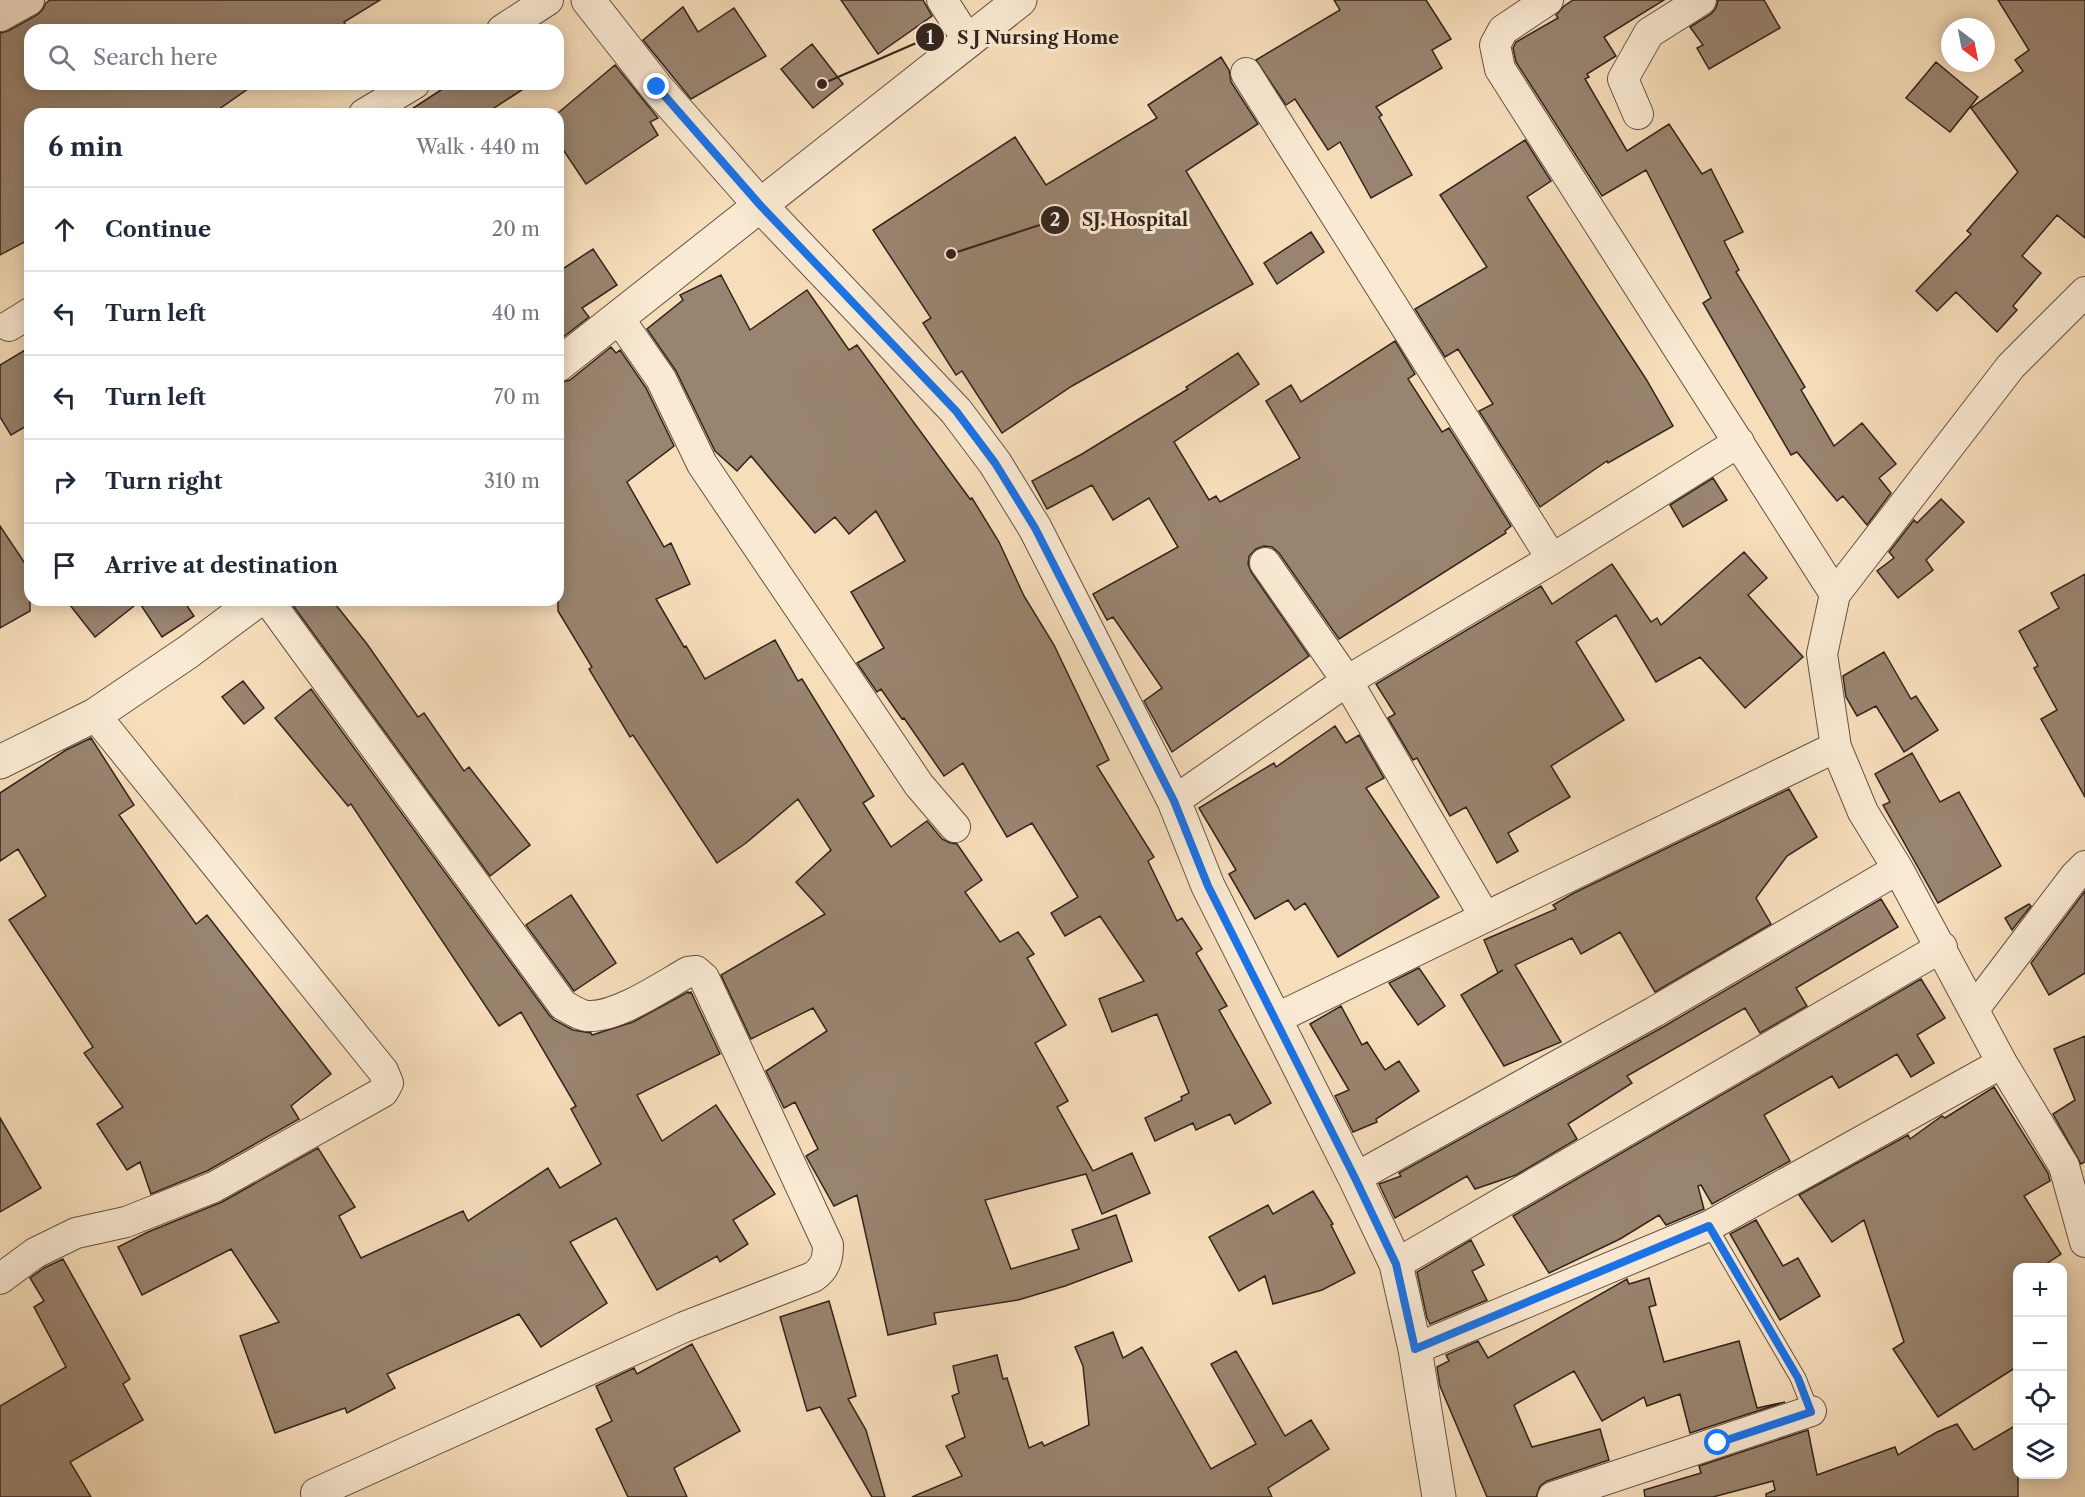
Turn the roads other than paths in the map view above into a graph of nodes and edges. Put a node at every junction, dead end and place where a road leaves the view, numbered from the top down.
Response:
1 (29, 0) edge
2 (548, 0) edge
3 (588, 0) edge
4 (942, 0) edge
5 (1020, 0) edge
6 (1548, 0) edge
7 (1701, 0) edge
8 (0, 16) edge
9 (511, 24) edge
10 (969, 42) junction
11 (1246, 73) dead end
12 (404, 90) edge
13 (374, 108) edge
14 (1638, 114) dead end
15 (760, 205) junction
16 (2085, 292) edge
17 (618, 317) junction
18 (564, 360) edge
19 (1739, 442) junction
20 (1552, 559) junction
21 (1265, 563) dead end
22 (1835, 594) junction
23 (250, 606) edge
24 (272, 606) edge
25 (1347, 681) junction
26 (95, 715) junction
27 (1836, 747) junction
28 (0, 762) edge
29 (1174, 801) junction
30 (955, 827) dead end
31 (2085, 866) edge
32 (1898, 869) junction
33 (1485, 917) junction
34 (1942, 947) junction
35 (1974, 1009) junction
36 (1275, 1018) junction
37 (2002, 1063) junction
38 (1355, 1178) junction
39 (1709, 1226) junction
40 (2085, 1242) edge
41 (1396, 1264) junction
42 (0, 1279) edge
43 (1415, 1349) junction
44 (1811, 1412) joint
45 (314, 1496) edge
46 (1439, 1497) edge
47 (1553, 1497) edge

1 - 8 street
2 - 9 street
3 - 15 street
4 - 10 street
5 - 10 street
6 - 19 street
7 - 14 street
10 - 15 street
11 - 20 street
12 - 13 street
15 - 17 street
15 - 29 street
16 - 22 street
17 - 18 street
17 - 30 street
19 - 20 street
19 - 22 street
20 - 25 street
21 - 25 street
22 - 27 street
23 - 26 street
24 - 45 street
25 - 29 street
25 - 33 street
26 - 28 street
26 - 42 street
27 - 32 street
27 - 33 street
29 - 36 street
31 - 35 street
32 - 34 street
32 - 38 street
33 - 36 street
34 - 35 street
34 - 41 street
35 - 37 street
36 - 38 street
37 - 39 street
37 - 40 street
38 - 41 street
39 - 43 street
39 - 44 lane
41 - 43 street
43 - 46 street
44 - 47 street

